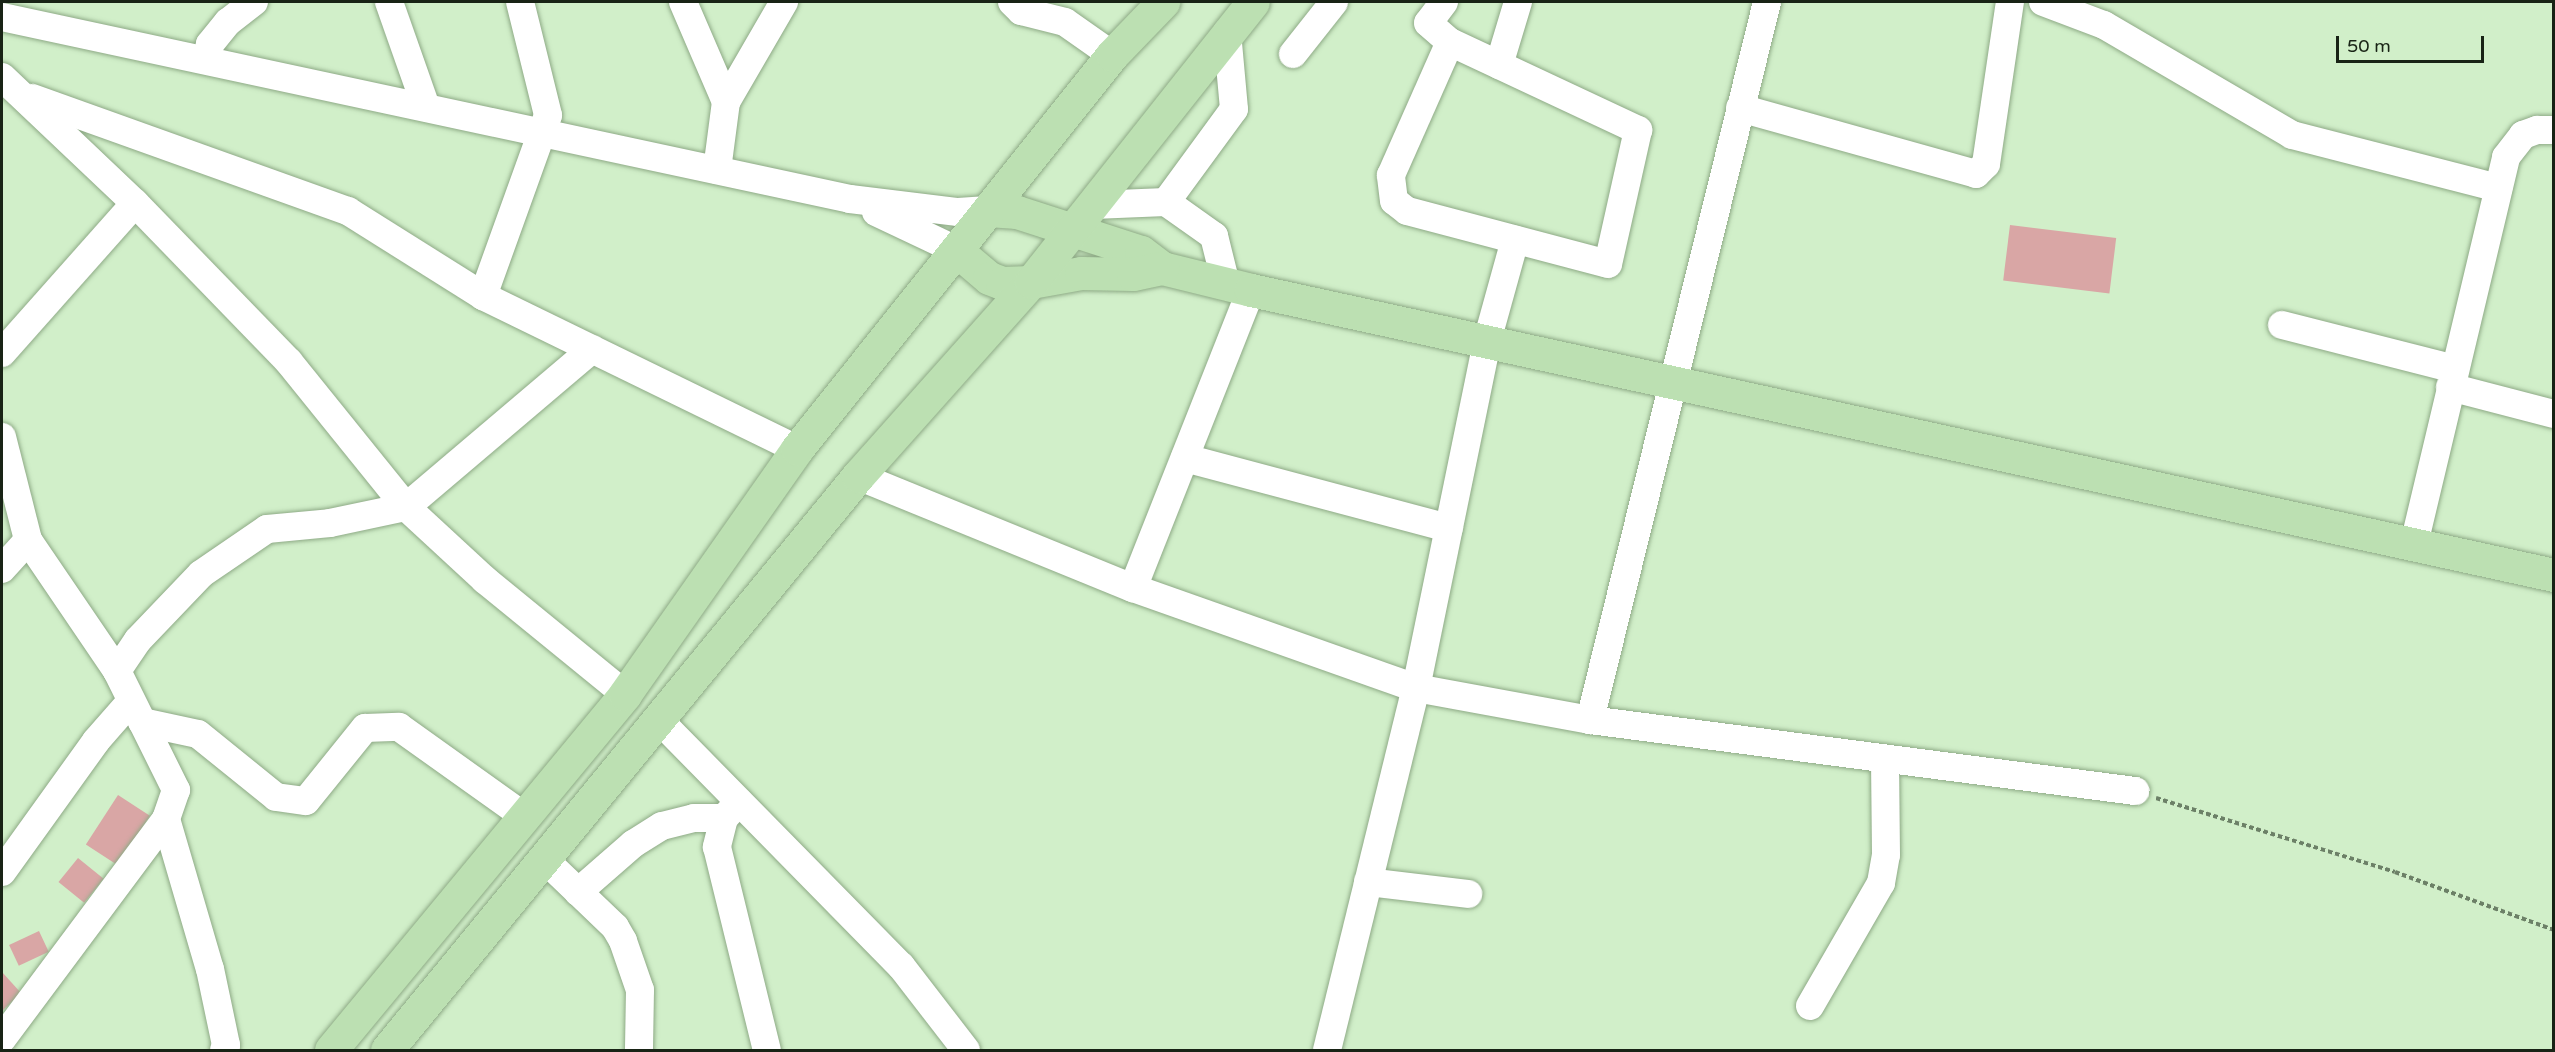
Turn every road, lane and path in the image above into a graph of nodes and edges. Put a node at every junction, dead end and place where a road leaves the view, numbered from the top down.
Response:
1 (256, 2) edge
2 (389, 2) edge
3 (520, 2) edge
4 (683, 2) edge
5 (784, 2) edge
6 (1012, 2) edge
7 (1163, 2) edge
8 (1253, 2) edge
9 (1334, 2) edge
10 (1444, 2) edge
11 (1518, 2) edge
12 (1767, 2) edge
13 (2010, 2) edge
14 (2043, 2) edge
15 (2, 17) edge
16 (1227, 32) junction
17 (1450, 42) junction
18 (1293, 54) dead end
19 (1112, 55) junction
20 (207, 59) junction
21 (1499, 65) junction
22 (11, 86) edge
23 (726, 102) junction
24 (426, 107) junction
25 (1740, 108) junction
26 (2553, 130) edge
27 (544, 133) junction
28 (717, 171) junction
29 (2498, 188) junction
30 (850, 199) junction
31 (1166, 202) junction
32 (135, 203) junction
33 (1093, 205) junction
34 (988, 210) junction
35 (1071, 231) junction
36 (1515, 240) junction
37 (956, 250) junction
38 (1162, 268) junction
39 (1031, 282) junction
40 (1238, 287) junction
41 (483, 296) junction
42 (2282, 325) dead end
43 (1487, 340) junction
44 (592, 349) junction
45 (2, 353) edge
46 (2452, 378) junction
47 (1672, 384) junction
48 (2553, 414) edge
49 (2, 437) edge
50 (797, 449) junction
51 (1185, 458) junction
52 (858, 476) junction
53 (406, 507) junction
54 (1449, 528) junction
55 (28, 540) junction
56 (2414, 544) junction
57 (2, 569) edge
58 (2553, 575) edge
59 (1133, 588) junction
60 (117, 671) junction
61 (1416, 688) junction
62 (625, 694) junction
63 (136, 711) junction
64 (1590, 720) junction
65 (660, 721) junction
66 (1885, 759) junction
67 (2135, 791) joint
68 (731, 810) junction
69 (524, 816) junction
70 (166, 819) junction
71 (544, 860) junction
72 (2, 872) edge
73 (1368, 882) junction
74 (578, 892) junction
75 (1468, 894) dead end
76 (2553, 930) edge
77 (1810, 1006) dead end
78 (2, 1039) edge
79 (224, 1050) edge
80 (332, 1050) edge
81 (387, 1050) edge
82 (639, 1050) edge
83 (767, 1050) edge
84 (966, 1050) edge
85 (1327, 1050) edge

1 - 20 street
2 - 24 street
3 - 27 street
4 - 23 street
5 - 23 street
6 - 19 street
7 - 19 main road
8 - 16 main road
9 - 18 street
10 - 17 street
11 - 21 street
12 - 25 street
13 - 25 street
14 - 29 street
15 - 20 street
16 - 31 street
16 - 33 main road
17 - 21 street
17 - 36 street
19 - 34 main road
20 - 24 street
21 - 36 street
22 - 32 street
22 - 41 street
23 - 28 street
24 - 27 street
25 - 47 street
26 - 29 street
27 - 28 street
27 - 41 street
28 - 30 street
29 - 46 street
30 - 34 street
30 - 37 street
31 - 33 street
31 - 40 street
32 - 45 street
32 - 53 street
33 - 35 main road
34 - 35 main road
34 - 37 main road
35 - 38 main road
35 - 39 main road
36 - 43 street
37 - 39 main road
37 - 50 main road
38 - 39 main road
38 - 40 main road
39 - 52 main road
40 - 43 main road
40 - 51 street
41 - 44 street
42 - 46 street
43 - 47 main road
43 - 54 street
44 - 50 street
44 - 53 street
46 - 48 street
46 - 56 street
47 - 56 main road
47 - 64 street
49 - 55 street
50 - 62 main road
51 - 54 street
51 - 59 street
52 - 59 street
52 - 65 main road
53 - 60 street
53 - 62 street
54 - 61 street
55 - 57 street
55 - 60 street
56 - 58 main road
59 - 61 street
60 - 63 street
61 - 64 street
61 - 73 street
62 - 69 main road
63 - 69 street
63 - 70 street
63 - 72 street
64 - 66 street
65 - 68 street
65 - 71 main road
66 - 67 street
66 - 77 street
67 - 76 path
68 - 74 street
68 - 83 street
68 - 84 street
69 - 80 main road
70 - 78 street
70 - 79 street
71 - 74 street
71 - 81 main road
73 - 75 street
73 - 85 street
74 - 82 street

